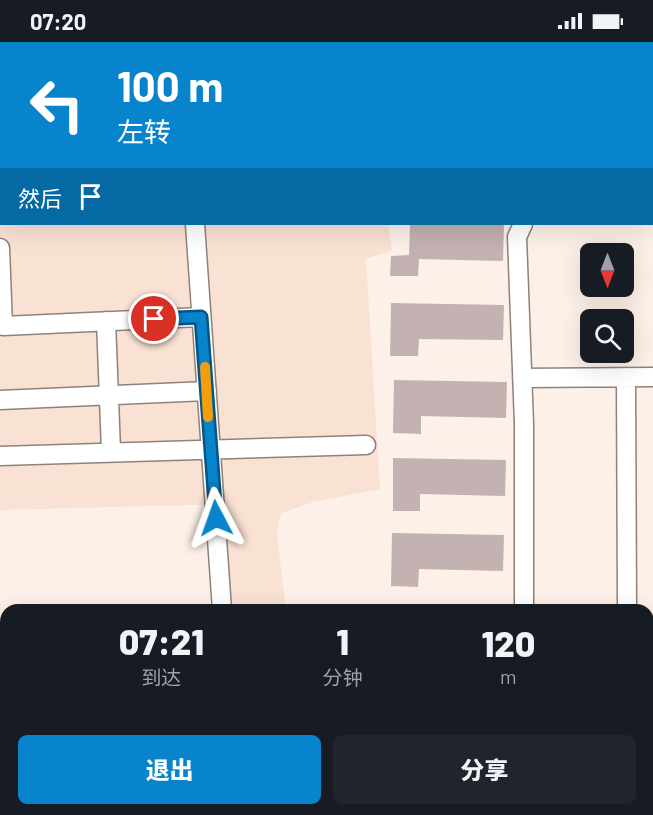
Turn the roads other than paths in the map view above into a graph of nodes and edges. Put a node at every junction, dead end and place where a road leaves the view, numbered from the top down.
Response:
1 (195, 225) edge
2 (523, 225) edge
3 (0, 248) edge
4 (201, 317) junction
5 (106, 321) junction
6 (2, 326) edge
7 (626, 377) junction
8 (653, 377) edge
9 (522, 378) junction
10 (207, 391) junction
11 (109, 395) junction
12 (0, 400) edge
13 (366, 445) dead end
14 (211, 449) junction
15 (111, 451) junction
16 (0, 456) edge
17 (222, 604) edge
18 (524, 604) edge
19 (627, 604) edge

1 - 4 street
2 - 9 street
3 - 6 street
4 - 5 street
4 - 10 street
5 - 6 street
5 - 11 street
7 - 8 street
7 - 9 street
7 - 19 street
9 - 18 street
10 - 11 street
10 - 14 street
11 - 12 street
11 - 15 street
13 - 14 street
14 - 15 street
14 - 17 street
15 - 16 street

